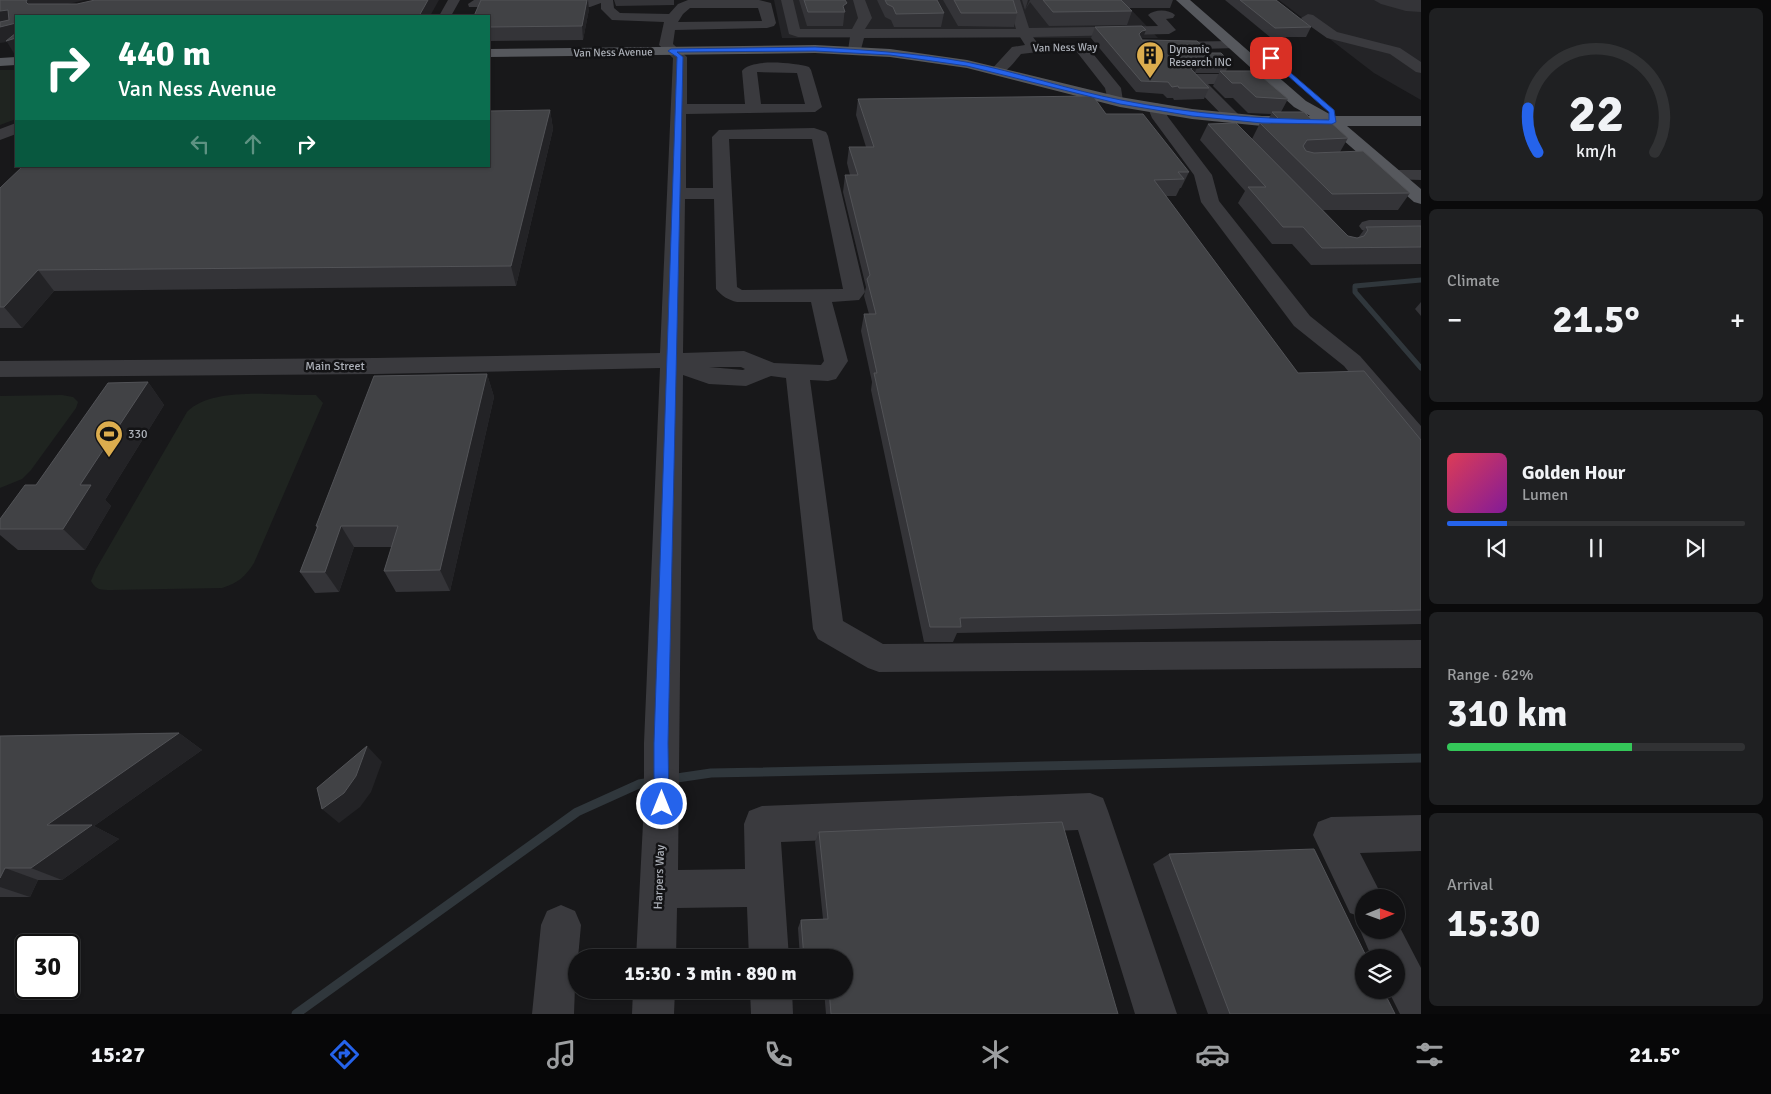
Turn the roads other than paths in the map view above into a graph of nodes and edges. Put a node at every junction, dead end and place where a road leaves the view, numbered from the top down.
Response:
1 (454, 0) edge
2 (597, 0) edge
3 (607, 0) edge
4 (787, 0) edge
5 (859, 0) edge
6 (1014, 0) edge
7 (1182, 0) edge
8 (474, 2) edge
9 (446, 15) edge
10 (468, 15) edge
11 (1168, 15) dead end
12 (944, 17) edge
13 (1308, 18) dead end
14 (672, 22) junction
15 (1024, 33) junction
16 (857, 34) junction
17 (954, 34) junction
18 (1232, 45) junction
19 (1098, 46) dead end
20 (1151, 46) edge
21 (1033, 47) junction
22 (1070, 47) junction
23 (671, 51) junction
24 (855, 51) junction
25 (490, 53) edge
26 (15, 61) edge
27 (0, 62) edge
28 (1421, 69) edge
29 (997, 71) junction
30 (1271, 79) junction
31 (1308, 90) dead end
32 (1115, 101) junction
33 (1156, 108) junction
34 (678, 109) junction
35 (754, 109) dead end
36 (1421, 121) edge
37 (1332, 122) junction
38 (1230, 123) junction
39 (15, 128) edge
40 (0, 135) edge
41 (1349, 160) edge
42 (1377, 160) junction
43 (1394, 175) junction
44 (1421, 175) edge
45 (723, 193) junction
46 (676, 194) junction
47 (1421, 198) edge
48 (1355, 212) dead end
49 (1369, 226) junction
50 (1421, 226) edge
51 (1384, 241) edge
52 (820, 296) junction
53 (670, 362) junction
54 (0, 369) edge
55 (797, 372) junction
56 (1421, 443) edge
57 (1421, 654) edge
58 (1421, 833) edge
59 (765, 888) junction
60 (1359, 889) edge
61 (658, 890) junction
62 (561, 925) dead end
63 (656, 949) edge
64 (768, 949) edge
65 (1405, 980) edge
66 (654, 999) edge
67 (771, 999) edge
68 (1421, 1011) edge
69 (553, 1014) edge
70 (653, 1014) edge
71 (772, 1014) edge
72 (1156, 1014) edge

1 - 9 street
2 - 8 street
3 - 14 street
4 - 16 street
5 - 16 street
6 - 15 street
7 - 18 main road
8 - 10 street
11 - 15 street
12 - 17 street
13 - 28 street
14 - 14 street
14 - 23 street
15 - 17 street
15 - 21 street
16 - 17 street
16 - 24 street
18 - 20 street
18 - 30 main road
19 - 22 street, Van Ness Way
21 - 22 street, Van Ness Way
21 - 29 street, Van Ness Way
22 - 32 street
23 - 24 main road, Van Ness Avenue
23 - 25 main road, Van Ness Avenue
23 - 34 street, Harpers Way
24 - 29 main road, Van Ness Avenue
26 - 27 main road
29 - 32 main road, Van Ness Avenue
30 - 37 main road
30 - 38 street
31 - 37 main road
32 - 33 main road, Van Ness Avenue
33 - 38 main road, Van Ness Avenue
33 - 56 street
34 - 35 street
34 - 46 street, Harpers Way
36 - 37 main road, Van Ness Avenue
37 - 38 main road, Van Ness Avenue
37 - 42 main road
39 - 40 street
41 - 42 street
42 - 43 main road
43 - 44 street
43 - 47 main road
45 - 46 street
45 - 52 street
45 - 52 street
46 - 53 street, Harpers Way
48 - 49 street
49 - 50 street
49 - 51 street
52 - 55 street
53 - 54 street, Main Street
53 - 55 street
53 - 61 street, Harpers Way
55 - 57 street
58 - 60 street
59 - 61 street
59 - 64 street
59 - 72 street
61 - 63 street, Harpers Way
62 - 69 street
65 - 68 street
66 - 70 street
67 - 71 street

